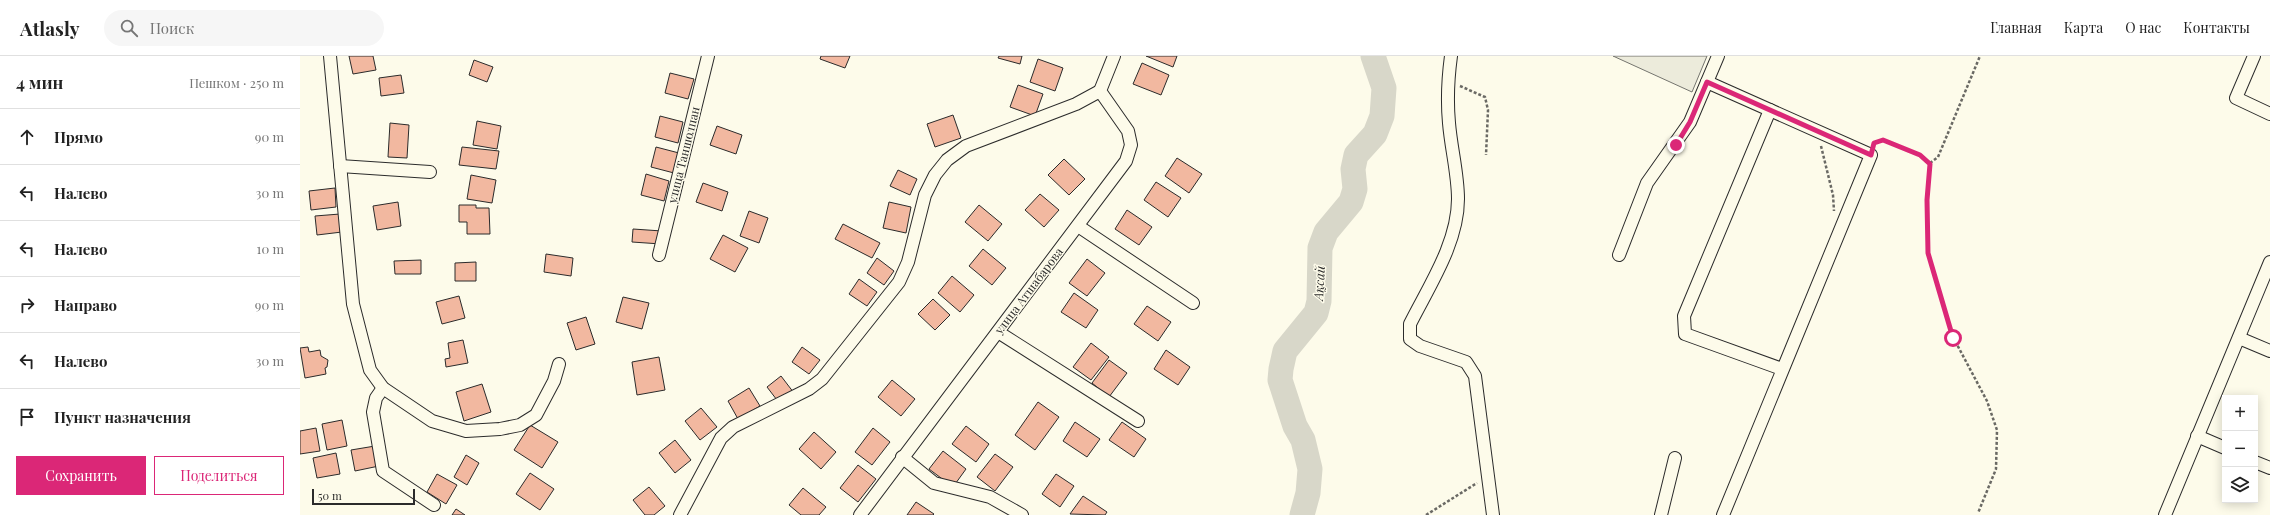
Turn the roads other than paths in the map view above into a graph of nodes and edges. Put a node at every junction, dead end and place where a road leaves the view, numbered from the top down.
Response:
1 (330, 56) edge
2 (708, 56) edge
3 (1114, 56) edge
4 (1451, 56) edge
5 (1718, 56) edge
6 (2254, 56) edge
7 (1707, 82) junction
8 (1100, 91) junction
9 (1770, 110) junction
10 (2270, 114) edge
11 (340, 166) junction
12 (430, 172) dead end
13 (1078, 226) junction
14 (659, 254) dead end
15 (1619, 255) dead end
16 (2270, 262) edge
17 (1193, 303) dead end
18 (998, 332) junction
19 (2239, 338) junction
20 (2270, 351) edge
21 (559, 364) dead end
22 (1782, 369) junction
23 (383, 388) junction
24 (1138, 421) dead end
25 (2198, 436) junction
26 (2222, 447) edge
27 (902, 458) junction
28 (1675, 458) dead end
29 (2258, 463) edge
30 (2270, 468) edge
31 (434, 505) dead end
32 (680, 515) edge
33 (860, 515) edge
34 (1022, 515) edge
35 (1493, 515) edge
36 (1661, 515) edge
37 (1723, 515) edge
38 (2165, 515) edge

1 - 11 street
2 - 14 street, улица Таншолпан
3 - 8 street
4 - 35 street
5 - 7 street
6 - 10 street
7 - 9 street
7 - 15 street
8 - 13 street, улица Атшабарова
8 - 32 street
9 - 22 street
9 - 22 street
11 - 12 street
11 - 23 street
13 - 17 street
13 - 18 street, улица Атшабарова
16 - 19 street
18 - 24 street
18 - 27 street, улица Атшабарова
19 - 20 street
19 - 25 street
21 - 23 street
22 - 37 street
23 - 31 street
25 - 26 street
25 - 38 street
27 - 33 street, улица Атшабарова
27 - 34 street
28 - 36 street
29 - 30 street

